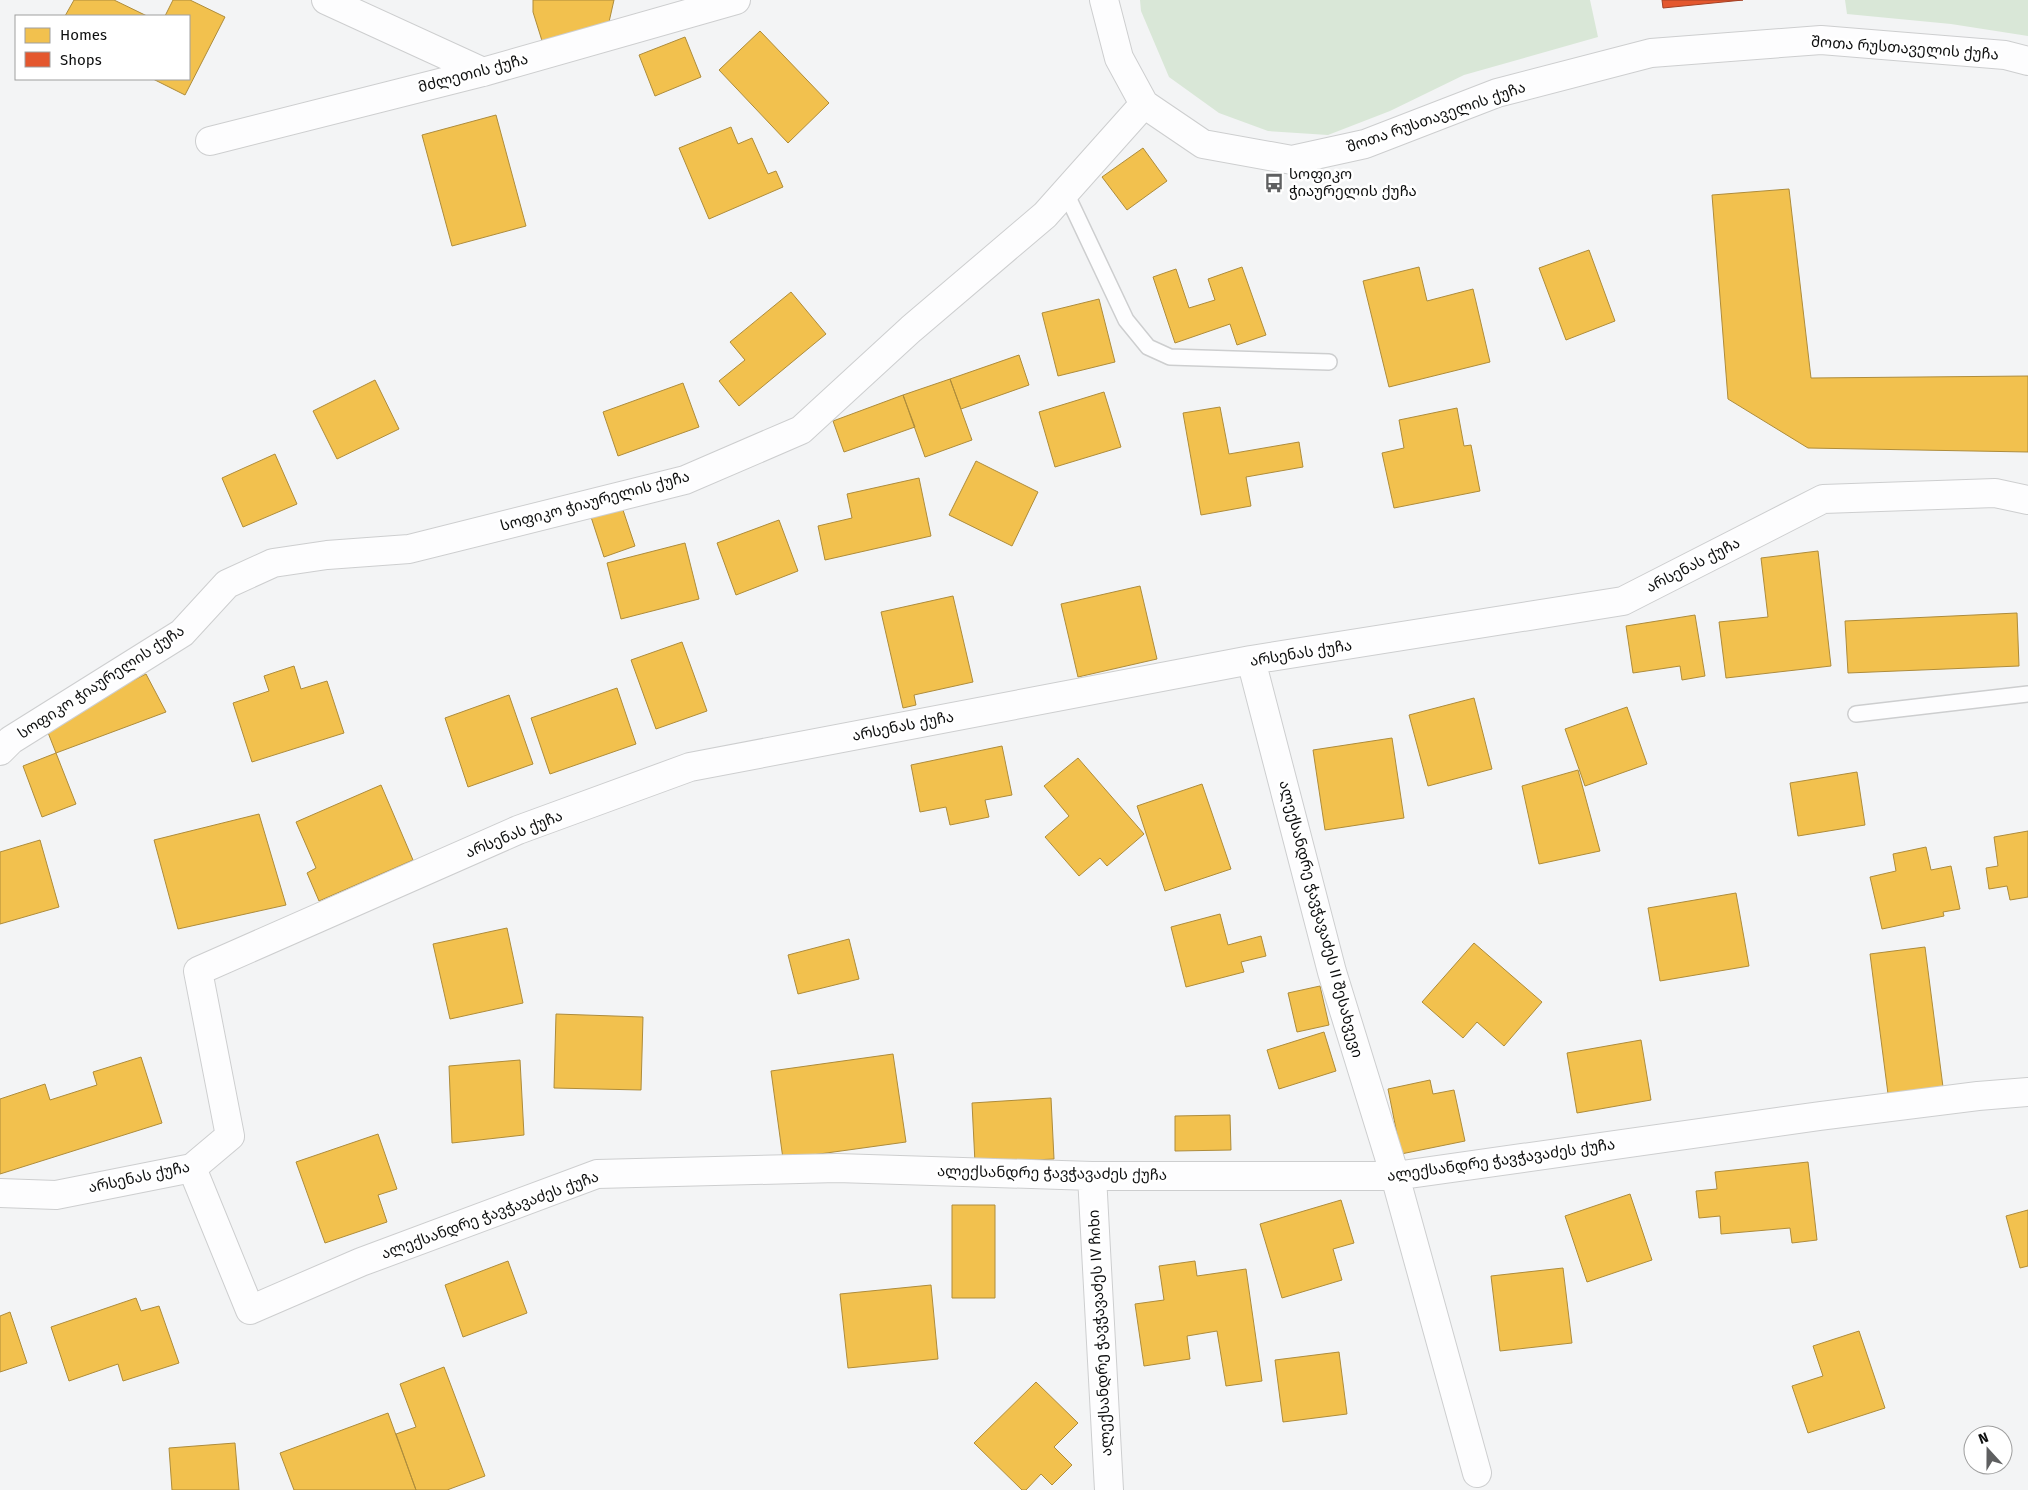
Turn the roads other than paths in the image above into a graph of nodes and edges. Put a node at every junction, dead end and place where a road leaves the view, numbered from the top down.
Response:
1 (326, 0) edge
2 (736, 0) edge
3 (1104, 0) edge
4 (2028, 61) edge
5 (482, 72) junction
6 (1144, 104) junction
7 (210, 141) dead end
8 (1066, 193) junction
9 (1328, 362) dead end
10 (2028, 500) edge
11 (1251, 660) junction
12 (2028, 694) edge
13 (1856, 714) dead end
14 (0, 751) edge
15 (2028, 1092) edge
16 (192, 1168) junction
17 (1092, 1176) junction
18 (1395, 1176) junction
19 (0, 1193) edge
20 (1477, 1473) dead end
21 (1109, 1490) edge

1 - 5 street
2 - 5 street, მძლეთის ქუჩა
3 - 6 street, შოთა რუსთაველის ქუჩა
4 - 6 street, შოთა რუსთაველის ქუჩა
5 - 7 street, მძლეთის ქუჩა
6 - 8 street, სოფიკო ჭიაურელის ქუჩა
8 - 9 lane
8 - 14 street, სოფიკო ჭიაურელის ქუჩა
10 - 11 street, არსენას ქუჩა
11 - 16 street, არსენას ქუჩა
11 - 18 street, ალექსანდრე ჭავჭავაძეს II შესახვევი
12 - 13 lane
15 - 18 street, ალექსანდრე ჭავჭავაძეს ქუჩა
16 - 17 street, ალექსანდრე ჭავჭავაძეს ქუჩა
16 - 19 street, არსენას ქუჩა
17 - 18 street, ალექსანდრე ჭავჭავაძეს ქუჩა
17 - 21 street, ალექსანდრე ჭავჭავაძეს IV ჩიხი
18 - 20 street, ალექსანდრე ჭავჭავაძეს II შესახვევი

